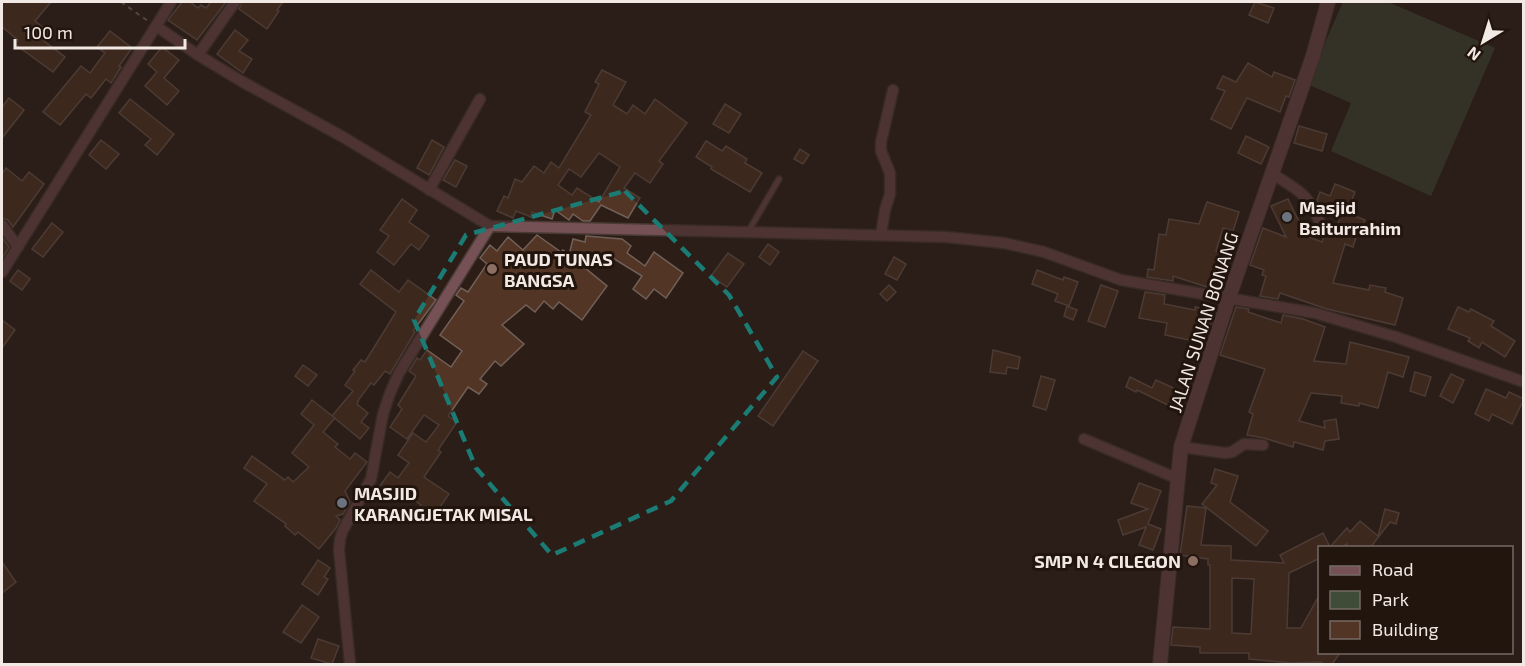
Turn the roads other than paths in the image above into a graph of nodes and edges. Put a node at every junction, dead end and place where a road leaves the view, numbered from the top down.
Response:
1 (171, 2) edge
2 (235, 2) edge
3 (1328, 2) edge
4 (156, 26) junction
5 (198, 55) junction
6 (893, 90) dead end
7 (480, 99) dead end
8 (1271, 173) junction
9 (779, 178) dead end
10 (429, 190) junction
11 (2, 225) edge
12 (1320, 225) dead end
13 (490, 226) junction
14 (748, 232) junction
15 (880, 235) junction
16 (18, 247) junction
17 (2, 272) edge
18 (1229, 297) junction
19 (1524, 382) edge
20 (1084, 439) dead end
21 (1263, 445) dead end
22 (1181, 447) junction
23 (1176, 478) junction
24 (350, 664) edge
25 (1160, 664) edge

1 - 4 street
2 - 5 street
3 - 8 street, JALAN SUNAN BONANG
4 - 5 street
4 - 16 street
5 - 10 street
6 - 15 street
7 - 10 street
8 - 12 street
8 - 18 street, JALAN SUNAN BONANG
9 - 14 lane
10 - 13 street
11 - 16 street
13 - 14 street
13 - 24 street
14 - 15 street
15 - 18 street
16 - 17 street
18 - 19 street
18 - 22 street, JALAN SUNAN BONANG
20 - 23 street
21 - 22 street
22 - 23 street, JALAN SUNAN BONANG
23 - 25 street, JALAN SUNAN BONANG

